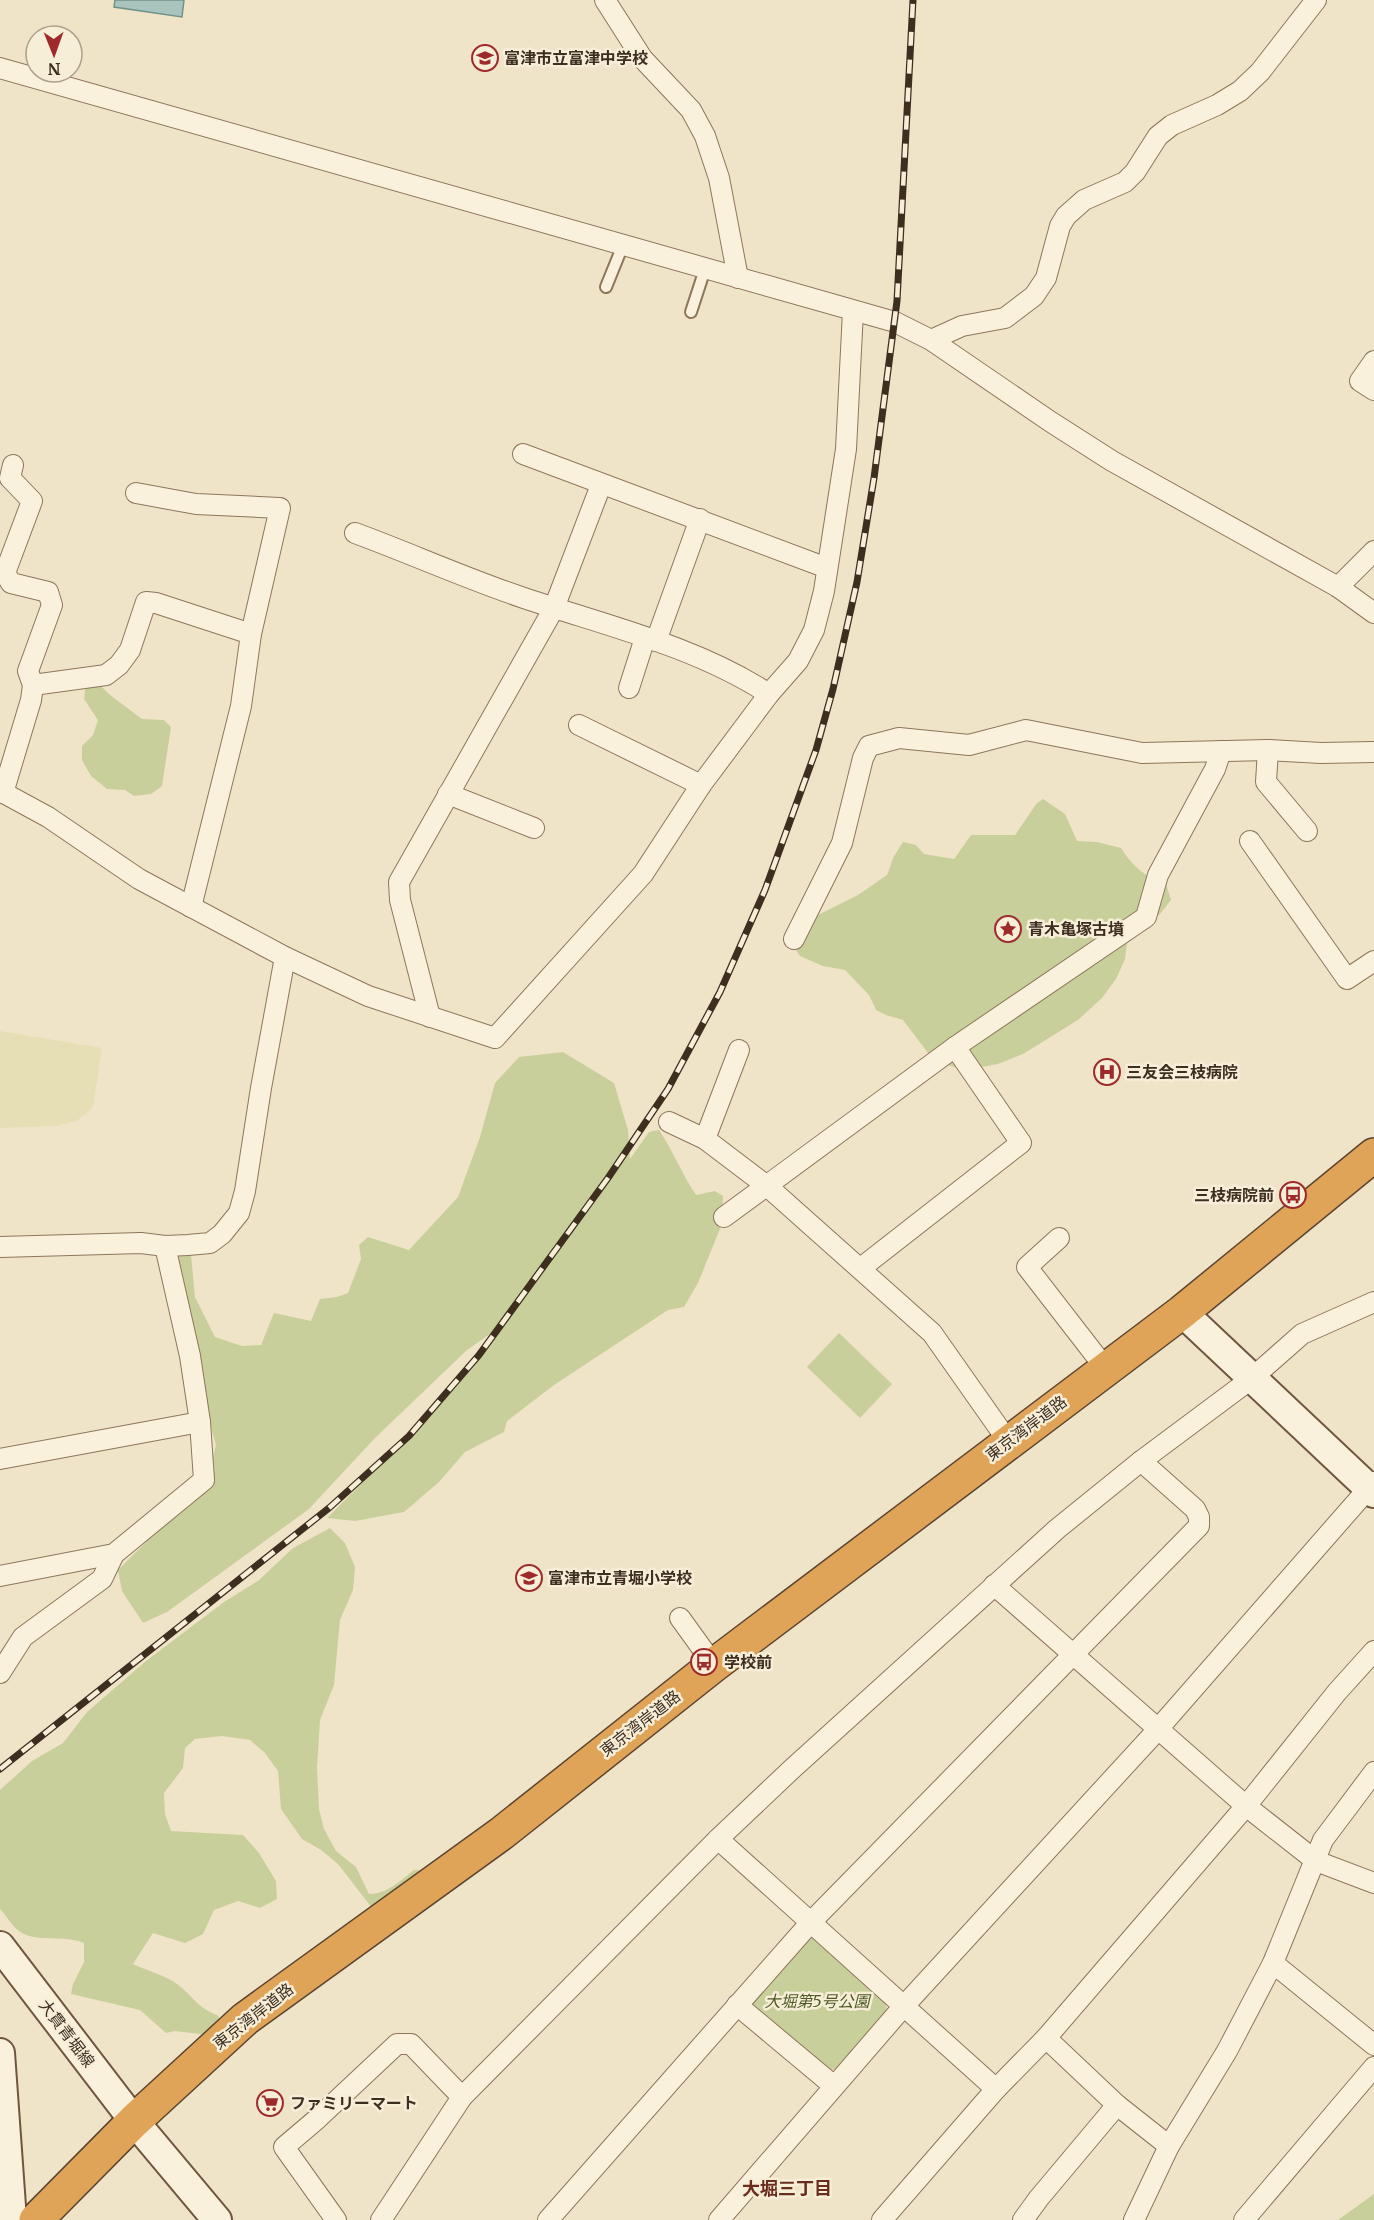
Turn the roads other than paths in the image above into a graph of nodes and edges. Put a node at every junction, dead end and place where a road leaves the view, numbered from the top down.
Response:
1 (605, 0) edge
2 (1316, 0) edge
3 (0, 68) edge
4 (623, 245) junction
5 (705, 269) junction
6 (738, 278) junction
7 (606, 287) dead end
8 (853, 311) junction
9 (691, 312) dead end
10 (931, 340) junction
11 (1374, 361) edge
12 (1374, 390) edge
13 (523, 454) dead end
14 (13, 465) dead end
15 (601, 485) junction
16 (136, 493) dead end
17 (700, 519) junction
18 (355, 533) dead end
19 (1374, 551) edge
20 (827, 568) junction
21 (1338, 587) junction
22 (554, 608) junction
23 (1374, 613) edge
24 (250, 634) junction
25 (651, 639) junction
26 (33, 685) junction
27 (629, 688) dead end
28 (769, 694) junction
29 (579, 725) dead end
30 (1268, 750) junction
31 (1221, 751) junction
32 (1374, 752) edge
33 (702, 784) junction
34 (2, 792) edge
35 (448, 794) junction
36 (534, 828) dead end
37 (1307, 831) dead end
38 (1250, 841) dead end
39 (191, 907) junction
40 (794, 939) dead end
41 (285, 957) junction
42 (1374, 961) edge
43 (430, 1017) junction
44 (956, 1047) junction
45 (739, 1050) dead end
46 (669, 1122) dead end
47 (705, 1138) junction
48 (1374, 1155) edge
49 (767, 1186) junction
50 (724, 1217) dead end
51 (1059, 1238) dead end
52 (165, 1246) junction
53 (0, 1247) edge
54 (861, 1268) junction
55 (1374, 1302) edge
56 (1182, 1312) junction
57 (1106, 1369) junction
58 (1251, 1379) junction
59 (200, 1422) junction
60 (1008, 1441) junction
61 (0, 1459) edge
62 (1141, 1461) junction
63 (1372, 1488) edge
64 (114, 1554) junction
65 (0, 1576) edge
66 (994, 1585) junction
67 (680, 1618) dead end
68 (1374, 1651) edge
69 (1073, 1652) junction
70 (714, 1665) junction
71 (0, 1672) edge
72 (1158, 1728) junction
73 (1374, 1772) edge
74 (1246, 1806) junction
75 (718, 1839) junction
76 (1316, 1861) junction
77 (1374, 1883) edge
78 (811, 1922) junction
79 (0, 1946) edge
80 (1273, 1963) junction
81 (737, 2005) junction
82 (903, 2007) junction
83 (1046, 2038) junction
84 (1374, 2045) edge
85 (0, 2053) edge
86 (1374, 2067) edge
87 (834, 2086) junction
88 (996, 2089) junction
89 (462, 2097) junction
90 (1117, 2105) junction
91 (134, 2121) junction
92 (4, 2130) edge
93 (1169, 2146) junction
94 (555, 2218) edge
95 (12, 2220) edge
96 (36, 2220) edge
97 (217, 2220) edge
98 (336, 2220) edge
99 (381, 2220) edge
100 (719, 2220) edge
101 (882, 2220) edge
102 (1023, 2220) edge
103 (1134, 2220) edge
104 (1244, 2220) edge

1 - 6 street
2 - 10 street
3 - 4 street
4 - 5 street
4 - 7 lane
5 - 6 street
5 - 9 lane
6 - 8 street
8 - 10 street
8 - 20 street
10 - 21 street
11 - 12 street
13 - 15 street
14 - 26 street
15 - 17 street
15 - 22 street
16 - 24 street
17 - 20 street
17 - 25 street
18 - 22 street
19 - 21 street
20 - 28 street
21 - 23 street
22 - 25 street
22 - 35 street
24 - 26 street
24 - 39 street
25 - 27 street
25 - 28 street
26 - 34 street
28 - 33 street
29 - 33 street
30 - 31 street
30 - 32 street
30 - 37 street
31 - 40 street
31 - 44 street
33 - 43 street
34 - 39 street
35 - 36 street
35 - 43 street
38 - 42 street
39 - 41 street
41 - 43 street
41 - 52 street
44 - 49 street
44 - 54 street
45 - 47 street
46 - 47 street
47 - 49 street
48 - 56 highway, 東京湾岸道路
49 - 50 street
49 - 54 street
51 - 57 street
52 - 53 street
52 - 59 street
54 - 60 street
55 - 58 street
56 - 57 highway, 東京湾岸道路
56 - 58 street
57 - 60 highway, 東京湾岸道路
58 - 62 street
58 - 63 street
59 - 61 street
59 - 64 street
60 - 70 highway, 東京湾岸道路
62 - 66 street
62 - 69 street
63 - 72 street
64 - 65 street
64 - 71 street
66 - 69 street
66 - 75 street
67 - 70 street
68 - 74 street
69 - 72 street
69 - 78 street
70 - 91 highway, 東京湾岸道路
72 - 74 street
72 - 82 street
73 - 76 street
74 - 76 street
74 - 83 street
75 - 78 street
75 - 89 street
76 - 77 street
76 - 80 street
78 - 81 street
78 - 82 street
79 - 91 street, 大貫青堀線
80 - 84 street
80 - 93 street
81 - 87 street
81 - 94 street
82 - 87 street
82 - 88 street
83 - 88 street
83 - 90 street
85 - 92 street
86 - 104 street
87 - 100 street
88 - 101 street
89 - 98 street
89 - 99 street
90 - 93 street
90 - 102 street
91 - 96 highway, 東京湾岸道路
91 - 97 street, 大貫青堀線
92 - 95 street
93 - 103 street

